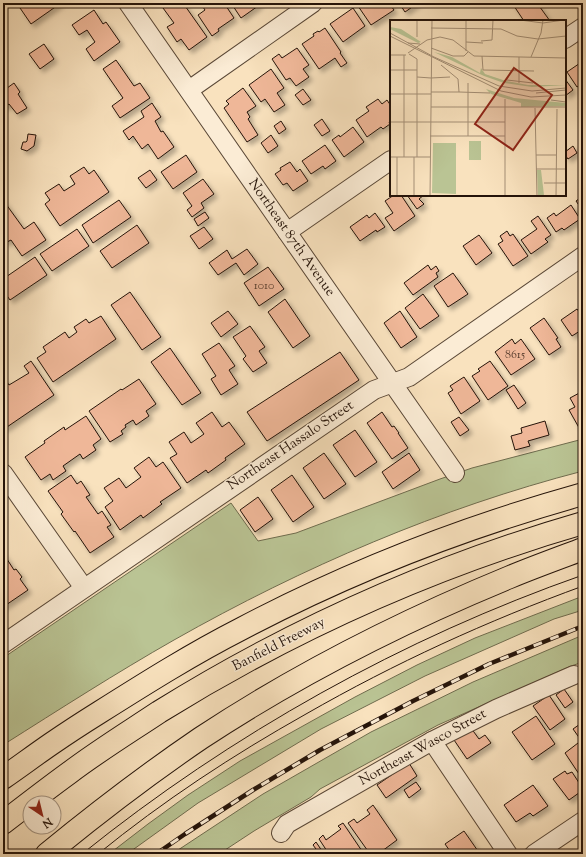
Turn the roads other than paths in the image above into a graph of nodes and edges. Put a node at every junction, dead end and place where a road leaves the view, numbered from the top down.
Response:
1 (128, 3) edge
2 (313, 3) edge
3 (583, 27) edge
4 (566, 39) edge
5 (189, 90) junction
6 (390, 161) edge
7 (286, 232) junction
8 (583, 256) edge
9 (392, 383) junction
10 (455, 472) dead end
11 (3, 473) edge
12 (583, 494) edge
13 (583, 523) edge
14 (583, 549) edge
15 (84, 588) junction
16 (3, 644) edge
17 (574, 675) dead end
18 (432, 741) junction
19 (3, 778) edge
20 (583, 821) edge
21 (3, 823) edge
22 (281, 833) dead end
23 (47, 854) edge
24 (508, 854) edge
25 (534, 854) edge

1 - 5 street, Northeast 87th Avenue
2 - 5 street
3 - 4 street
5 - 7 street, Northeast 87th Avenue
6 - 7 street
7 - 9 street, Northeast 87th Avenue
8 - 9 street, Northeast Hassalo Street
9 - 10 street, Northeast 87th Avenue
9 - 15 street, Northeast Hassalo Street
11 - 15 street
12 - 19 highway
13 - 21 highway, Banfield Freeway
14 - 23 highway
15 - 16 street, Northeast Hassalo Street
17 - 18 street, Northeast Wasco Street
18 - 22 street, Northeast Wasco Street
18 - 24 street
20 - 25 street

